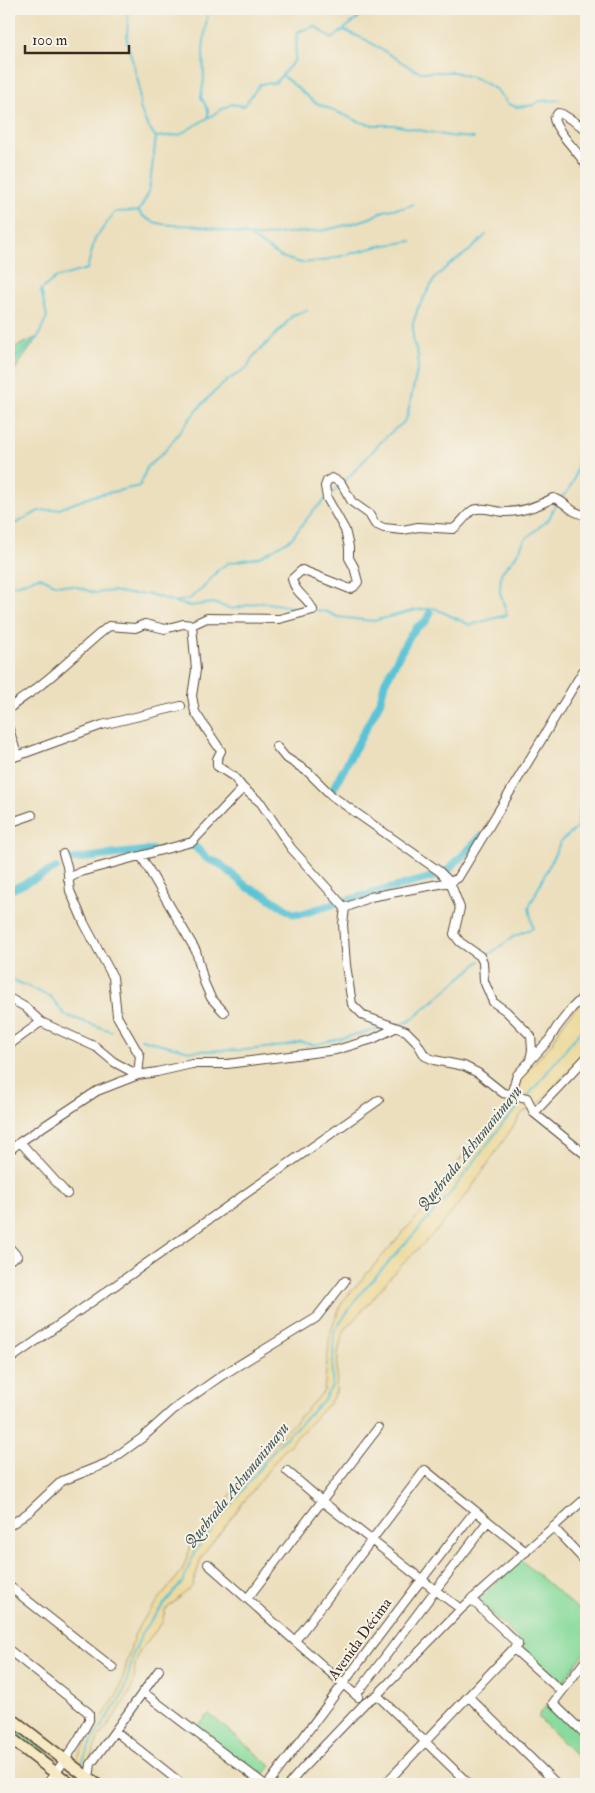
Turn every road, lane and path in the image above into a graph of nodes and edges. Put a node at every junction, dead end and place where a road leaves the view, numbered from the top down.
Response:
1 (586, 129) edge
2 (586, 165) edge
3 (586, 515) edge
4 (192, 625) junction
5 (583, 671) dead end
6 (182, 706) dead end
7 (9, 709) edge
8 (9, 729) edge
9 (276, 746) dead end
10 (17, 755) junction
11 (9, 759) edge
12 (243, 788) junction
13 (32, 814) dead end
14 (9, 823) edge
15 (63, 854) dead end
16 (141, 856) junction
17 (68, 879) junction
18 (450, 882) junction
19 (345, 908) junction
20 (586, 994) edge
21 (9, 998) edge
22 (224, 1012) dead end
23 (41, 1022) junction
24 (395, 1028) junction
25 (9, 1045) edge
26 (586, 1058) edge
27 (530, 1060) junction
28 (138, 1075) junction
29 (511, 1095) junction
30 (380, 1100) dead end
31 (534, 1113) junction
32 (20, 1142) junction
33 (9, 1151) edge
34 (586, 1155) edge
35 (67, 1194) dead end
36 (9, 1247) edge
37 (9, 1260) edge
38 (345, 1281) dead end
39 (9, 1360) edge
40 (378, 1428) dead end
41 (287, 1471) dead end
42 (586, 1498) edge
43 (323, 1502) junction
44 (475, 1510) junction
45 (488, 1521) junction
46 (9, 1526) edge
47 (553, 1528) junction
48 (372, 1540) junction
49 (526, 1552) junction
50 (586, 1562) edge
51 (208, 1564) dead end
52 (421, 1579) junction
53 (9, 1586) edge
54 (435, 1590) junction
55 (247, 1598) junction
56 (472, 1600) junction
57 (461, 1609) junction
58 (295, 1641) junction
59 (514, 1649) junction
60 (9, 1650) edge
61 (586, 1660) edge
62 (114, 1668) dead end
63 (159, 1670) dead end
64 (344, 1684) junction
65 (562, 1691) junction
66 (143, 1692) junction
67 (356, 1694) junction
68 (377, 1695) junction
69 (469, 1697) junction
70 (365, 1703) junction
71 (9, 1717) edge
72 (115, 1732) junction
73 (586, 1735) edge
74 (9, 1737) edge
75 (425, 1741) junction
76 (70, 1763) junction
77 (63, 1779) edge
78 (90, 1779) edge
79 (47, 1784) edge
80 (182, 1784) edge
81 (264, 1784) edge
82 (268, 1784) edge
83 (289, 1784) edge
84 (385, 1784) edge
85 (469, 1784) edge
86 (557, 1784) edge

1 - 2 street
3 - 4 street
4 - 7 street
4 - 12 street
5 - 18 street
6 - 10 street
8 - 10 street
9 - 18 street
10 - 11 street
12 - 16 street
12 - 19 street
13 - 14 street
15 - 17 street
16 - 17 street
16 - 22 street
17 - 28 street
18 - 19 street
18 - 27 street
19 - 24 street
20 - 27 street
21 - 23 street
23 - 25 street
23 - 28 street
24 - 28 street
24 - 29 street
26 - 31 street
27 - 29 street
28 - 32 street
29 - 31 street
30 - 39 street
31 - 34 street
32 - 33 street
32 - 35 street
36 - 37 street
38 - 46 street
40 - 43 street
41 - 43 street
42 - 47 street
43 - 48 street
43 - 55 street
44 - 45 street
44 - 48 street
44 - 52 street, Avenida Décima
45 - 49 street
45 - 54 street, Avenida Décima
47 - 49 street
47 - 50 street
48 - 52 street
48 - 58 street
49 - 56 street
51 - 55 street
52 - 54 street
52 - 64 street, Avenida Décima
53 - 62 street
54 - 57 street
54 - 67 street, Avenida Décima
55 - 58 street
56 - 57 street
56 - 59 street
57 - 68 street
58 - 64 street
59 - 65 street
59 - 69 street
60 - 76 street
61 - 65 street
63 - 66 street
64 - 67 street
64 - 82 street, Avenida Décima
65 - 73 street
66 - 72 street
66 - 81 street
67 - 70 street
68 - 70 street
68 - 75 street
69 - 75 street
69 - 86 street
70 - 83 street
71 - 76 main road
72 - 78 street
72 - 80 street
74 - 77 main road
75 - 84 street
75 - 85 street
76 - 77 street
76 - 78 main road
77 - 79 street

